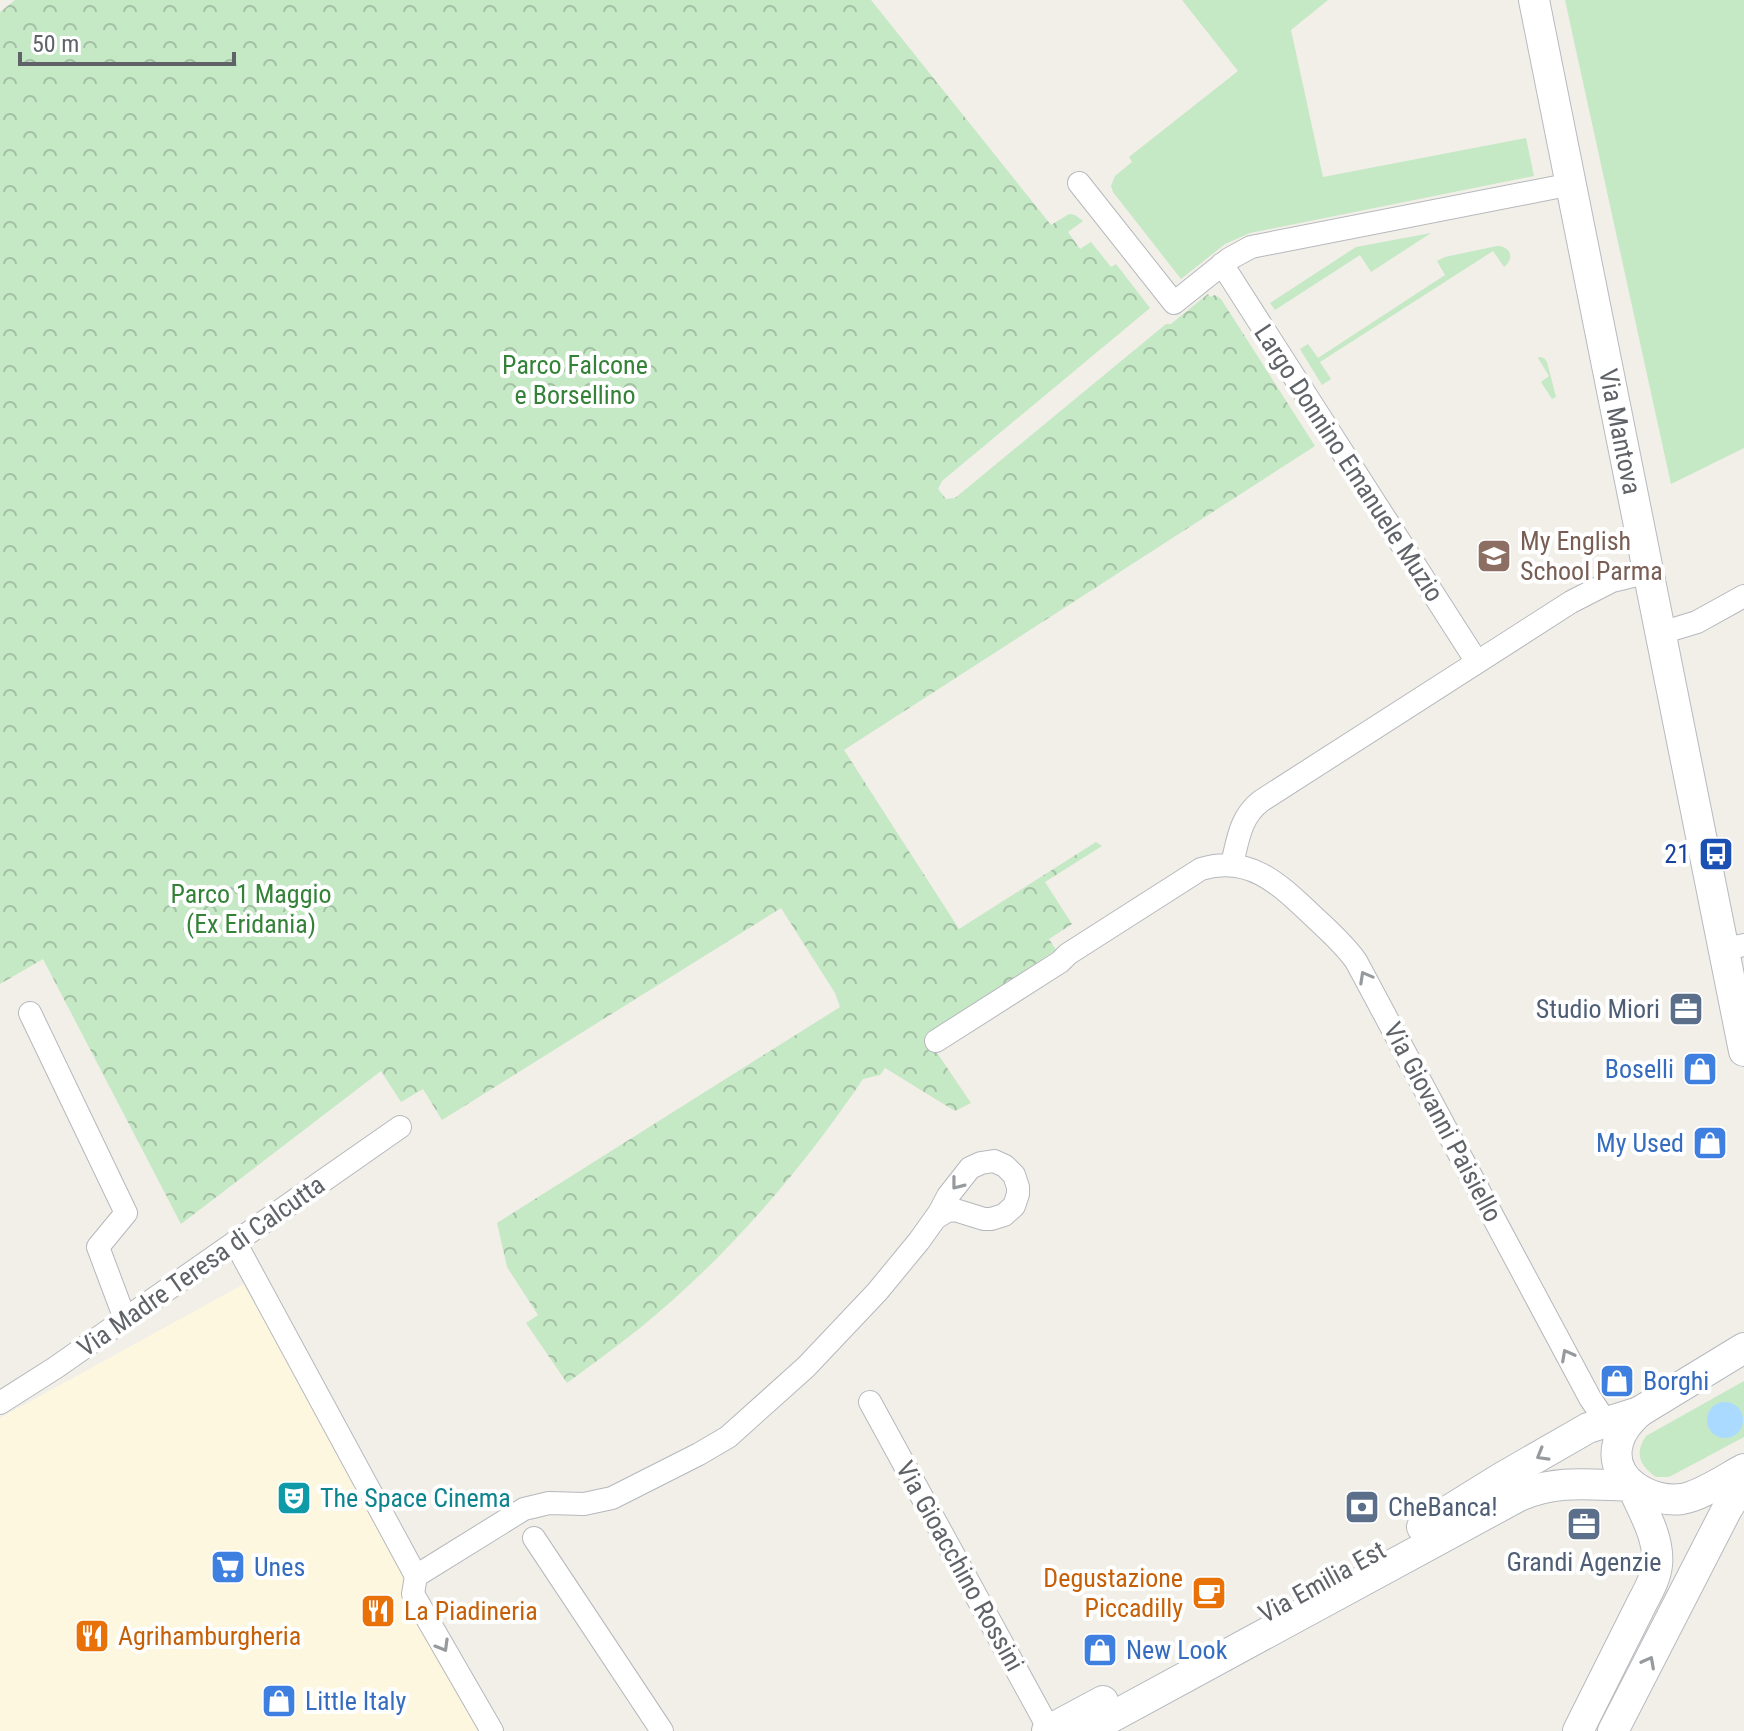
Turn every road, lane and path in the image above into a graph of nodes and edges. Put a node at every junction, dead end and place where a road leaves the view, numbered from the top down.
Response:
1 (1534, 0) edge
2 (1079, 183) dead end
3 (1572, 184) junction
4 (1222, 264) junction
5 (1649, 572) junction
6 (1744, 596) edge
7 (1661, 633) junction
8 (1477, 662) junction
9 (1232, 864) junction
10 (1734, 947) edge
11 (30, 1013) dead end
12 (936, 1041) dead end
13 (1744, 1051) edge
14 (400, 1127) dead end
15 (936, 1218) dead end
16 (235, 1242) junction
17 (125, 1319) junction
18 (1744, 1348) edge
19 (870, 1402) dead end
20 (0, 1403) edge
21 (1639, 1412) junction
22 (1606, 1422) junction
23 (1744, 1469) edge
24 (1744, 1482) edge
25 (1632, 1486) junction
26 (534, 1538) dead end
27 (416, 1576) junction
28 (492, 1731) edge
29 (662, 1731) edge
30 (1049, 1731) edge
31 (1086, 1731) edge
32 (1578, 1731) edge
33 (1613, 1731) edge

1 - 3 main road, Via Mantova
2 - 4 street
3 - 4 street
3 - 5 main road, Via Mantova
4 - 8 street, Largo Donnino Emanuele Muzio
5 - 7 main road, Via Mantova
5 - 8 street
6 - 7 street
7 - 10 main road, Via Mantova
8 - 9 street
9 - 12 street
22 -> 9 street, Via Giovanni Paisiello
10 - 13 main road, Via Mantova
11 - 17 street
14 - 16 street, Via Madre Teresa di Calcutta
15 - 27 street
16 - 17 street, Via Madre Teresa di Calcutta
16 - 27 street
17 - 20 street, Via Madre Teresa di Calcutta
18 - 21 main road, Via Emilia Est
19 - 30 street, Via Gioacchino Rossini
21 - 22 main road, Via Emilia Est
21 - 25 main road, Via Emilia Est
22 -> 30 main road, Via Emilia Est
23 - 25 main road, Via Emilia Est
33 -> 24 main road
25 - 31 main road, Via Emilia Est
25 - 32 main road
26 - 29 street
27 -> 28 street

